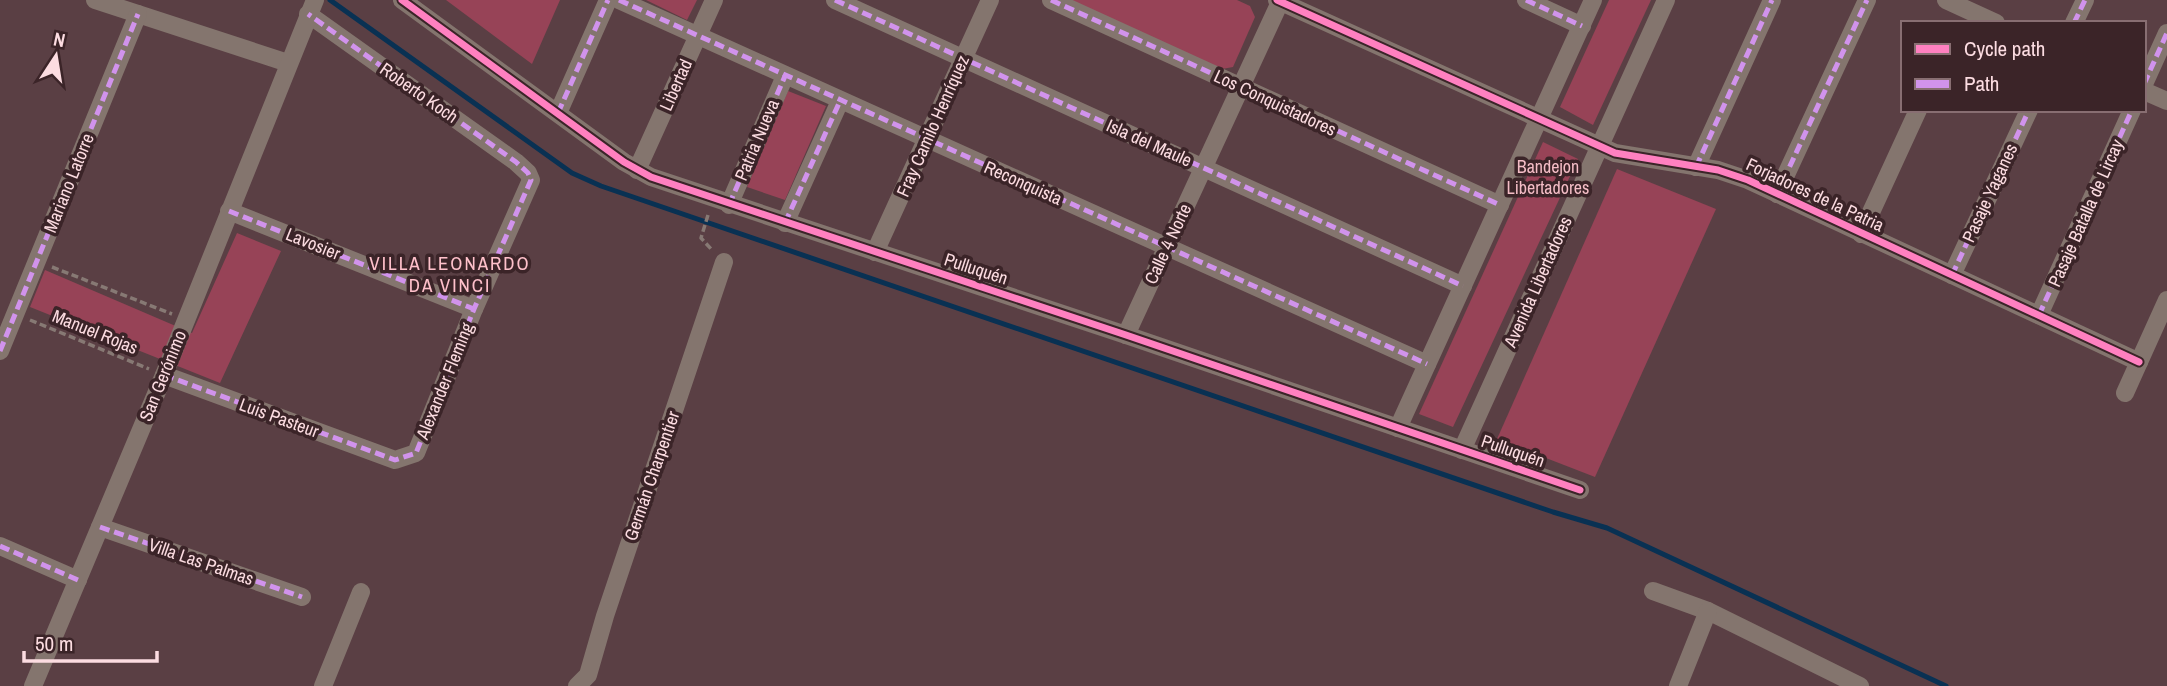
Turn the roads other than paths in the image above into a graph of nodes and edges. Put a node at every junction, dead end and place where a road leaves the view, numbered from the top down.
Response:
1 (95, 0) edge
2 (402, 0) edge
3 (608, 0) edge
4 (618, 0) edge
5 (714, 0) edge
6 (835, 0) edge
7 (990, 0) edge
8 (1051, 0) edge
9 (1279, 0) edge
10 (1526, 0) edge
11 (1593, 0) edge
12 (1666, 0) edge
13 (1772, 0) edge
14 (1867, 0) edge
15 (1946, 0) edge
16 (2085, 0) edge
17 (312, 7) edge
18 (1964, 10) edge
19 (138, 14) junction
20 (1991, 21) edge
21 (2075, 21) edge
22 (1581, 26) junction
23 (2167, 33) edge
24 (697, 37) junction
25 (964, 59) junction
26 (288, 63) junction
27 (785, 76) junction
28 (2146, 80) edge
29 (1241, 87) junction
30 (2146, 92) edge
31 (840, 101) junction
32 (2167, 102) edge
33 (1917, 112) edge
34 (2028, 112) edge
35 (2131, 112) edge
36 (558, 113) junction
37 (1539, 119) junction
38 (926, 140) junction
39 (1600, 147) junction
40 (1696, 167) junction
41 (1203, 168) junction
42 (637, 170) junction
43 (528, 173) joint
44 (1777, 194) junction
45 (729, 205) junction
46 (1500, 205) junction
47 (229, 211) junction
48 (785, 223) junction
49 (1861, 234) junction
50 (1167, 247) junction
51 (875, 252) junction
52 (724, 262) dead end
53 (1952, 275) junction
54 (1463, 286) junction
55 (2167, 300) edge
56 (474, 309) junction
57 (2039, 315) junction
58 (1126, 335) junction
59 (0, 351) edge
60 (2139, 362) junction
61 (1427, 364) junction
62 (164, 375) junction
63 (2125, 393) dead end
64 (1398, 428) junction
65 (1462, 450) junction
66 (395, 460) joint
67 (1580, 490) dead end
68 (100, 527) junction
69 (0, 546) edge
70 (78, 580) junction
71 (1653, 591) dead end
72 (362, 592) dead end
73 (302, 597) dead end
74 (1708, 611) junction
75 (33, 686) edge
76 (323, 686) edge
77 (577, 686) edge
78 (1678, 686) edge
79 (1860, 686) edge

1 - 19 street
2 - 36 street, Pulluquén
3 - 36 street
4 - 24 street, Reconquista
5 - 24 street, Libertad
6 - 25 street, Isla del Maule
7 - 25 street, Fray Camilo Henríquez
8 - 29 street, Los Conquistadores
9 - 29 street, Calle 4 Norte
9 - 37 street, Forjadores de la Patria
10 - 22 street
11 - 22 street
12 - 39 street, Avenida Libertadores
13 - 40 street
14 - 44 street
15 - 18 street
16 - 21 street
17 - 26 street, San Gerónimo
17 - 43 street, Roberto Koch
18 - 20 street
19 - 26 street
19 - 59 street, Mariano Latorre
22 - 37 street
23 - 28 street
24 - 27 street, Reconquista
24 - 42 street, Libertad
25 - 38 street, Fray Camilo Henríquez
25 - 41 street, Isla del Maule
26 - 47 street, San Gerónimo
27 - 31 street, Reconquista
27 - 45 street, Patria Nueva
29 - 41 street, Calle 4 Norte
29 - 46 street, Los Conquistadores
30 - 32 street
31 - 38 street, Reconquista
31 - 48 street
33 - 49 street
34 - 53 street, Pasaje Yaganes
35 - 57 street, Pasaje Batalla de Lircay
36 - 42 street, Pulluquén
37 - 39 street, Forjadores de la Patria
37 - 46 street
38 - 50 street, Reconquista
38 - 51 street, Fray Camilo Henríquez
39 - 40 street, Forjadores de la Patria
39 - 65 street, Avenida Libertadores
40 - 44 street, Forjadores de la Patria
41 - 50 street, Calle 4 Norte
41 - 54 street, Isla del Maule
42 - 45 street, Pulluquén
43 - 56 street, Alexander Fleming
44 - 49 street, Forjadores de la Patria
45 - 48 street, Pulluquén
46 - 54 street
47 - 56 street, Lavosier
47 - 62 street, San Gerónimo
48 - 51 street, Pulluquén
49 - 53 street, Forjadores de la Patria
50 - 58 street, Calle 4 Norte
50 - 61 street, Reconquista
51 - 58 street, Pulluquén
52 - 77 street, Germán Charpentier
53 - 57 street, Forjadores de la Patria
54 - 61 street
55 - 60 street
56 - 66 street, Alexander Fleming
57 - 60 street, Forjadores de la Patria
58 - 64 street, Pulluquén
60 - 63 street
61 - 64 street
62 - 66 street, Luis Pasteur
62 - 68 street, San Gerónimo
64 - 65 street, Pulluquén
65 - 67 street, Pulluquén
68 - 70 street, San Gerónimo
68 - 73 street, Villa Las Palmas
69 - 70 street
70 - 75 street, San Gerónimo
71 - 74 street
72 - 76 street
74 - 78 street
74 - 79 street

